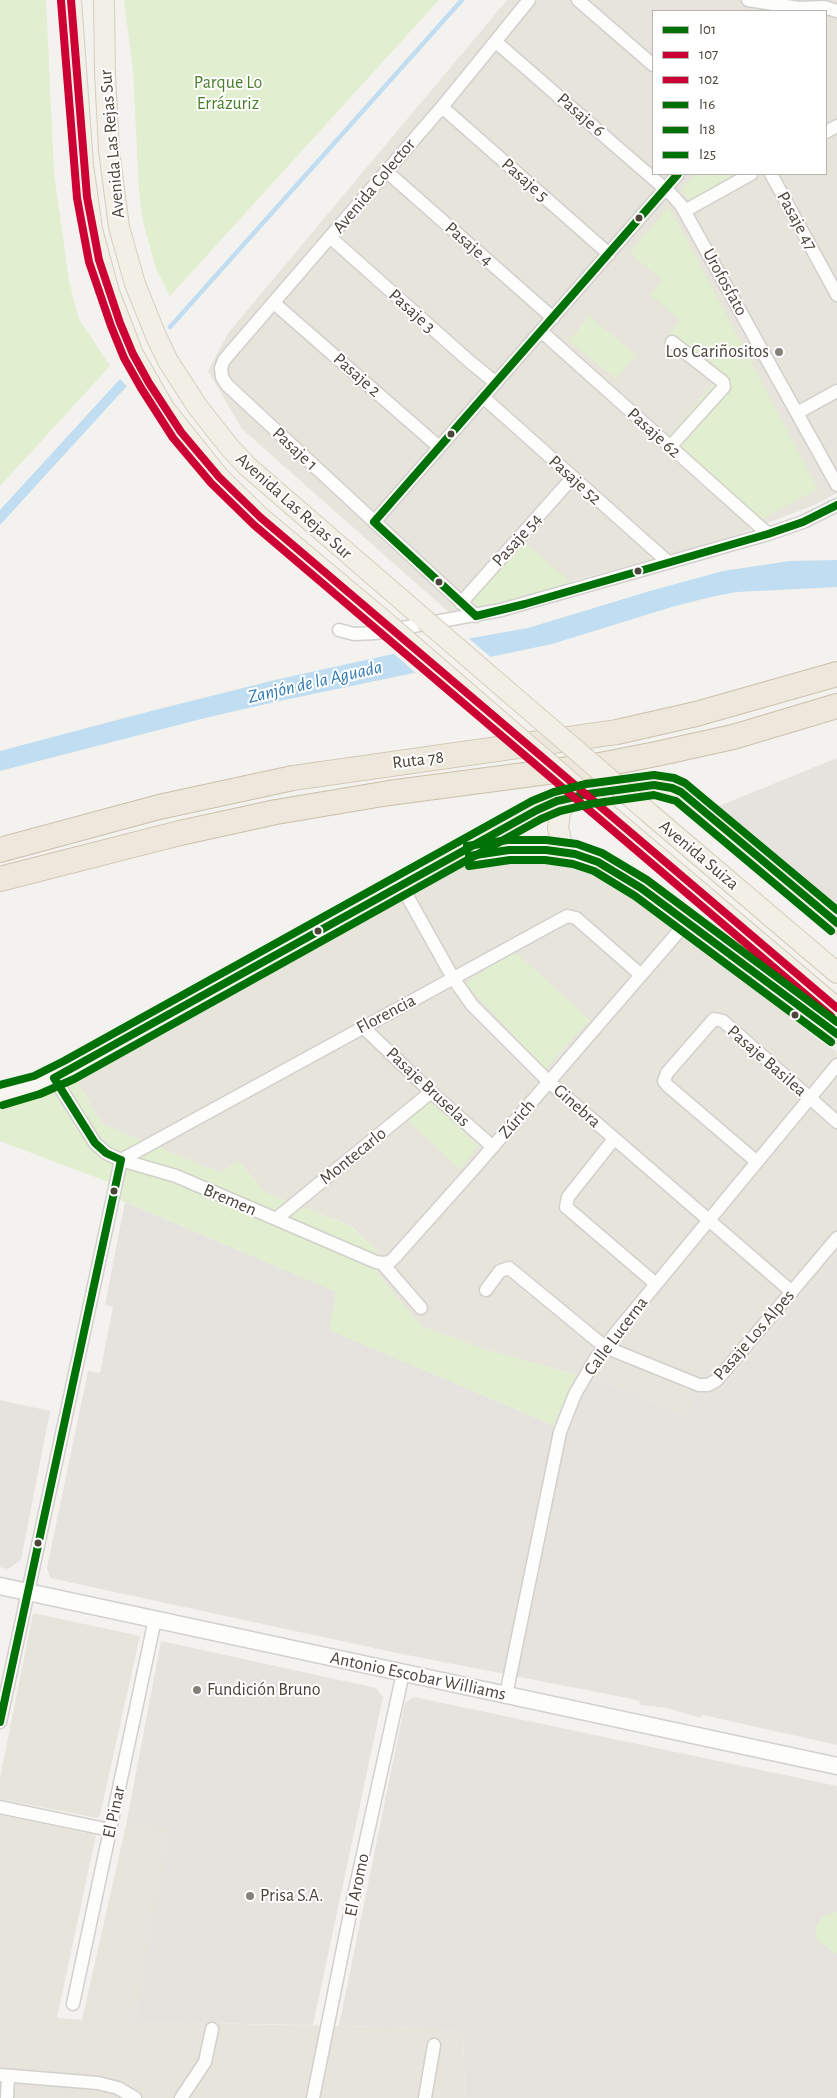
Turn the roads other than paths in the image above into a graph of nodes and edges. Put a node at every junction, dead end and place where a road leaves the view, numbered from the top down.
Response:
1 (71, 0) edge
2 (104, 0) edge
3 (529, 0) edge
4 (578, 0) edge
5 (748, 0) edge
6 (826, 6) edge
7 (496, 42) junction
8 (652, 65) edge
9 (442, 107) junction
10 (386, 171) junction
11 (677, 175) edge
12 (749, 175) edge
13 (771, 175) edge
14 (665, 189) junction
15 (690, 208) dead end
16 (330, 237) junction
17 (608, 254) junction
18 (837, 295) edge
19 (274, 303) junction
20 (553, 318) junction
21 (541, 331) junction
22 (672, 342) dead end
23 (221, 372) joint
24 (496, 383) junction
25 (837, 391) edge
26 (483, 397) junction
27 (797, 413) junction
28 (440, 447) junction
29 (670, 447) junction
30 (573, 477) junction
31 (837, 485) edge
32 (837, 505) edge
33 (374, 522) junction
34 (768, 534) junction
35 (668, 562) junction
36 (461, 603) junction
37 (476, 616) junction
38 (425, 620) joint
39 (388, 625) joint
40 (339, 630) dead end
41 (837, 674) edge
42 (837, 706) edge
43 (567, 799) junction
44 (0, 850) edge
45 (564, 852) junction
46 (442, 863) junction
47 (0, 879) edge
48 (401, 885) junction
49 (686, 922) junction
50 (837, 923) edge
51 (837, 972) edge
52 (641, 975) junction
53 (453, 978) junction
54 (837, 1008) edge
55 (363, 1027) junction
56 (837, 1034) edge
57 (837, 1065) edge
58 (54, 1078) junction
59 (549, 1082) junction
60 (430, 1092) junction
61 (0, 1095) edge
62 (810, 1098) junction
63 (837, 1122) edge
64 (614, 1138) junction
65 (493, 1147) junction
66 (121, 1160) junction
67 (757, 1162) junction
68 (276, 1219) junction
69 (709, 1220) junction
70 (837, 1238) edge
71 (382, 1264) junction
72 (656, 1284) junction
73 (486, 1290) dead end
74 (792, 1292) junction
75 (421, 1308) dead end
76 (605, 1347) junction
77 (0, 1586) edge
78 (28, 1592) junction
79 (154, 1619) junction
80 (404, 1673) junction
81 (506, 1695) junction
82 (0, 1722) edge
83 (837, 1766) edge
84 (0, 1807) edge
85 (110, 1830) junction
86 (73, 2004) dead end
87 (212, 2029) dead end
88 (434, 2045) dead end
89 (4, 2076) edge
90 (7, 2098) edge
91 (136, 2098) edge
92 (181, 2098) edge
93 (313, 2098) edge
94 (425, 2098) edge

1 - 39 main road, Avenida Las Rejas Sur
2 - 38 main road, Avenida Las Rejas Sur
3 - 7 street, Avenida Colector
4 - 8 street
5 - 6 street
7 - 9 street, Avenida Colector
7 - 14 street, Pasaje 6
9 - 10 street, Avenida Colector
9 - 17 street, Pasaje 5
10 - 16 street, Avenida Colector
10 - 20 street, Pasaje 4
11 - 14 street
12 - 15 street
13 - 18 street, Pasaje 47
14 - 17 street
14 - 27 street, Urofosfato
16 - 19 street, Avenida Colector
16 - 24 street, Pasaje 3
17 - 20 street
19 - 23 street, Avenida Colector
19 - 28 street, Pasaje 2
20 - 21 street
21 - 24 street
21 - 29 street, Pasaje 62
22 - 29 street
23 - 33 street, Pasaje 1
24 - 26 street
25 - 27 street
26 - 28 street
26 - 30 street, Pasaje 52
27 - 31 street, Urofosfato
28 - 33 street
29 - 34 street, Pasaje 62
30 - 35 street, Pasaje 52
30 - 36 street, Pasaje 54
32 - 34 street
33 - 36 street, Pasaje 1
34 - 35 street
35 - 37 street
36 - 37 street, Pasaje 1
37 - 40 street
38 - 51 main road, Avenida Suiza, bridge
39 - 54 main road, Avenida Suiza, bridge
41 - 44 highway, Ruta 78
42 - 47 highway, Ruta 78
43 - 45 main road
43 - 46 main road
43 - 50 main road
45 - 46 main road
45 - 49 main road
46 - 48 main road
48 - 53 street, Ginebra
48 - 58 main road
49 - 52 street, Zúrich
49 - 56 main road
52 - 53 street, Florencia
52 - 59 street, Zúrich
53 - 55 street, Florencia
53 - 59 street, Ginebra
55 - 60 street, Pasaje Bruselas
55 - 66 street, Florencia
57 - 62 street, Calle Lucerna
58 - 61 main road
58 - 66 street, Bremen
59 - 64 street, Ginebra
59 - 65 street, Zúrich
60 - 65 street, Pasaje Bruselas
60 - 68 street, Montecarlo
62 - 63 street, Pasaje Basilea
62 - 67 street, Calle Lucerna
62 - 67 street, Pasaje Basilea
64 - 69 street, Ginebra
64 - 72 street
65 - 71 street, Zúrich
66 - 68 street, Bremen
66 - 78 street
67 - 69 street, Calle Lucerna
68 - 71 street, Bremen
69 - 72 street, Calle Lucerna
69 - 74 street, Ginebra
70 - 74 street, Pasaje Los Alpes
71 - 75 street, Bremen
72 - 76 street, Calle Lucerna
73 - 76 street, Pasaje Los Alpes
74 - 76 street, Pasaje Los Alpes
76 - 81 street, Calle Lucerna
77 - 78 street, Antonio Escobar Williams
78 - 79 street, Antonio Escobar Williams
78 - 82 street
79 - 80 street, Antonio Escobar Williams
79 - 85 street, El Pinar
80 - 81 street, Antonio Escobar Williams
80 - 93 street, El Aromo
81 - 83 street, Antonio Escobar Williams
84 - 85 street
85 - 86 street, El Pinar
87 - 92 street
88 - 94 street
89 - 90 street
89 - 91 street

